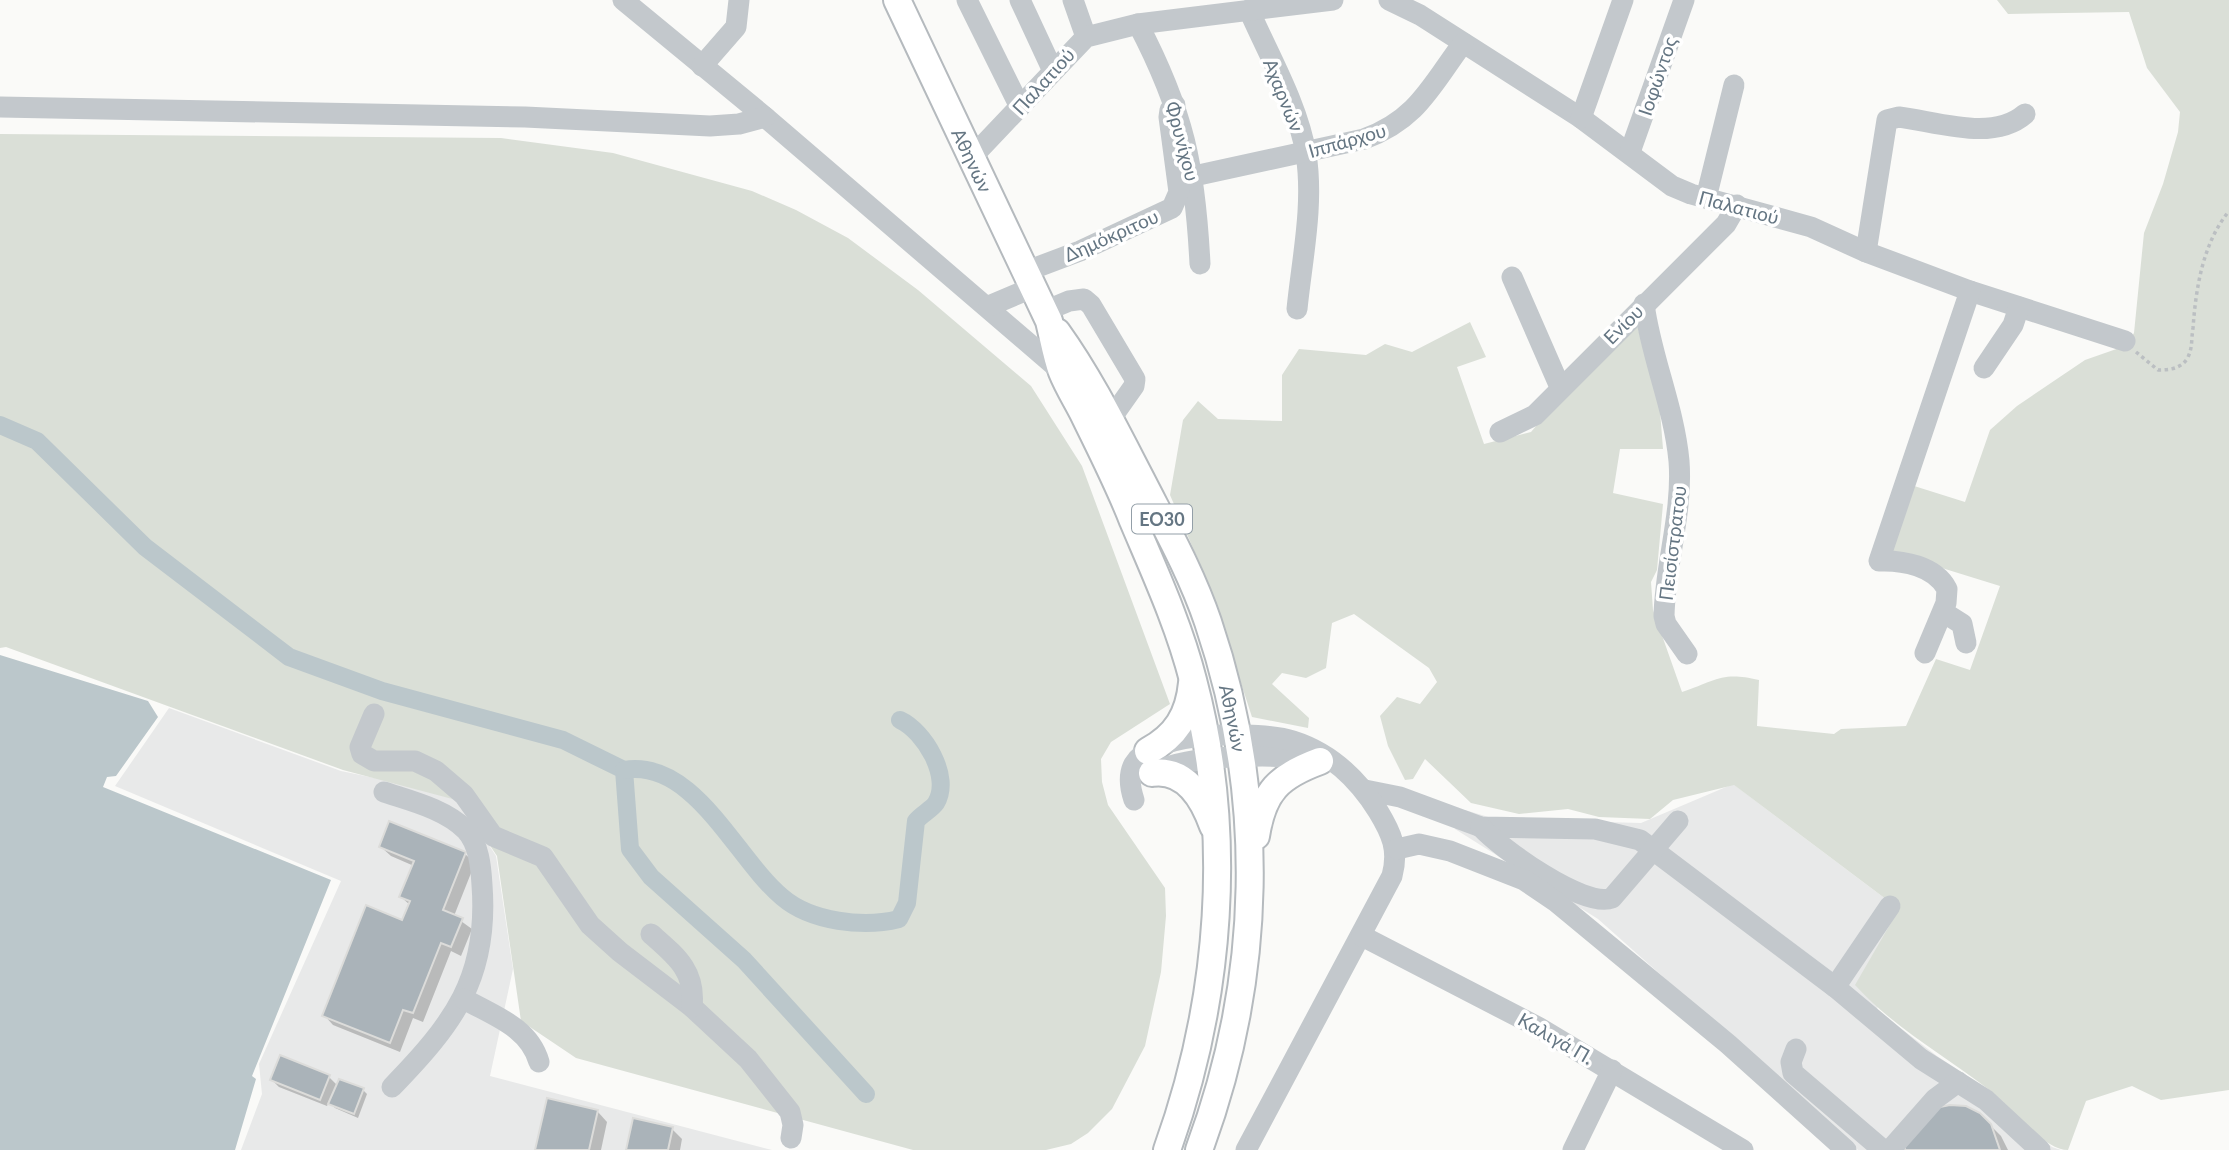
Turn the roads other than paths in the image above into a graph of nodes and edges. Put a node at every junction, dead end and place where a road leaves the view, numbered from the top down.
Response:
1 (623, 0) edge
2 (740, 0) edge
3 (897, 0) edge
4 (967, 0) edge
5 (1020, 0) edge
6 (1073, 0) edge
7 (1333, 0) edge
8 (1389, 0) edge
9 (1623, 0) edge
10 (1679, 1) edge
11 (1422, 7) edge
12 (1249, 10) junction
13 (1138, 24) junction
14 (1086, 37) junction
15 (1462, 43) junction
16 (702, 66) junction
17 (1053, 71) junction
18 (1734, 85) dead end
19 (1175, 105) junction
20 (0, 107) edge
21 (1020, 107) junction
22 (2025, 114) dead end
23 (765, 117) junction
24 (1581, 118) junction
25 (1630, 152) junction
26 (1306, 153) junction
27 (973, 156) junction
28 (1194, 176) junction
29 (1706, 198) junction
30 (1737, 205) junction
31 (1866, 252) junction
32 (1200, 264) dead end
33 (1511, 277) dead end
34 (1970, 291) junction
35 (1039, 297) junction
36 (1644, 304) junction
37 (989, 306) junction
38 (2019, 307) junction
39 (1297, 309) dead end
40 (2125, 341) road end
41 (1071, 367) junction
42 (1984, 368) dead end
43 (1560, 387) junction
44 (1110, 420) junction
45 (1500, 432) dead end
46 (1943, 612) junction
47 (1966, 643) dead end
48 (1925, 653) dead end
49 (1687, 654) dead end
50 (1193, 678) junction
51 (374, 714) dead end
52 (1240, 746) junction
53 (1208, 749) junction
54 (1150, 762) junction
55 (1330, 762) junction
56 (1365, 790) junction
57 (384, 792) dead end
58 (1678, 821) dead end
59 (1481, 827) junction
60 (1219, 848) junction
61 (1397, 849) junction
62 (1654, 849) junction
63 (1249, 861) junction
64 (1890, 906) dead end
65 (651, 934) dead end
66 (1362, 936) junction
67 (1835, 987) junction
68 (464, 999) junction
69 (691, 1007) junction
70 (1796, 1049) dead end
71 (539, 1062) dead end
72 (1612, 1070) junction
73 (1958, 1082) junction
74 (392, 1087) dead end
75 (791, 1138) dead end
76 (1167, 1150) edge
77 (1199, 1150) edge
78 (1246, 1150) edge
79 (1573, 1150) edge
80 (1743, 1150) edge
81 (1846, 1150) edge
82 (1883, 1150) edge
83 (1890, 1150) edge
84 (2040, 1150) edge

1 - 16 street
2 - 16 street
3 - 27 main road, Αθηνών / ΕΟ30
4 - 21 street
5 - 17 street
6 - 14 street
7 - 12 street, Παλατιού
8 - 11 street, Παλατιού
9 - 24 street
10 - 25 street, Ιοφώντος
11 - 15 street, Παλατιού
12 - 13 street, Παλατιού
12 - 26 street, Αχαρνών
13 - 14 street, Παλατιού
13 - 19 street, Φρυνίχου
14 - 17 street, Παλατιού
15 - 24 street, Παλατιού
15 - 26 street, Ιππάρχου
16 - 23 street
17 - 21 street, Παλατιού
18 - 29 street
19 - 28 street, Φρυνίχου
19 - 35 street, Δημόκριτου
20 - 23 street
21 - 27 street, Παλατιού
22 - 31 street
23 - 37 street
24 - 25 street, Παλατιού
25 - 29 street, Παλατιού
26 - 28 street, Ιππάρχου
26 - 39 street, Αχαρνών
27 - 35 main road, Αθηνών / ΕΟ30
28 - 32 street, Φρυνίχου
29 - 30 street, Παλατιού
30 - 31 street, Παλατιού
30 - 36 street, Ενίου
31 - 34 street, Παλατιού
33 - 43 street
34 - 38 street, Παλατιού
34 - 46 street
35 - 37 street
35 - 41 main road, Αθηνών / ΕΟ30
35 - 44 street
36 - 43 street, Ενίου
36 - 49 street, Πεισίστρατου
37 - 41 street
38 - 40 street, Παλατιού
38 - 42 street
41 - 44 main road, Αθηνών / ΕΟ30
41 - 50 main road, Αθηνών / ΕΟ30
43 - 45 street, Ενίου
44 - 52 main road, Αθηνών / ΕΟ30
46 - 47 street
46 - 48 street
50 - 53 main road, Αθηνών / ΕΟ30
50 - 54 main road
51 - 69 street
52 - 53 street
52 - 55 street
52 - 63 main road, Αθηνών / ΕΟ30
53 - 54 street
53 - 60 main road, Αθηνών / ΕΟ30
54 - 60 main road
55 - 56 street
55 - 63 main road
56 - 59 street
56 - 61 street
57 - 68 street
58 - 62 street
59 - 62 street
59 - 62 street
60 - 76 main road, Αθηνών / ΕΟ30
61 - 66 street
61 - 81 street
62 - 67 street
63 - 77 main road, Αθηνών / ΕΟ30
64 - 67 street
65 - 69 street
66 - 72 street, Καλιγά Π.
66 - 78 street
67 - 73 street
68 - 71 street
68 - 74 street
69 - 75 street
70 - 82 street
72 - 79 street
72 - 80 street, Καλιγά Π.
73 - 83 street
73 - 84 street

